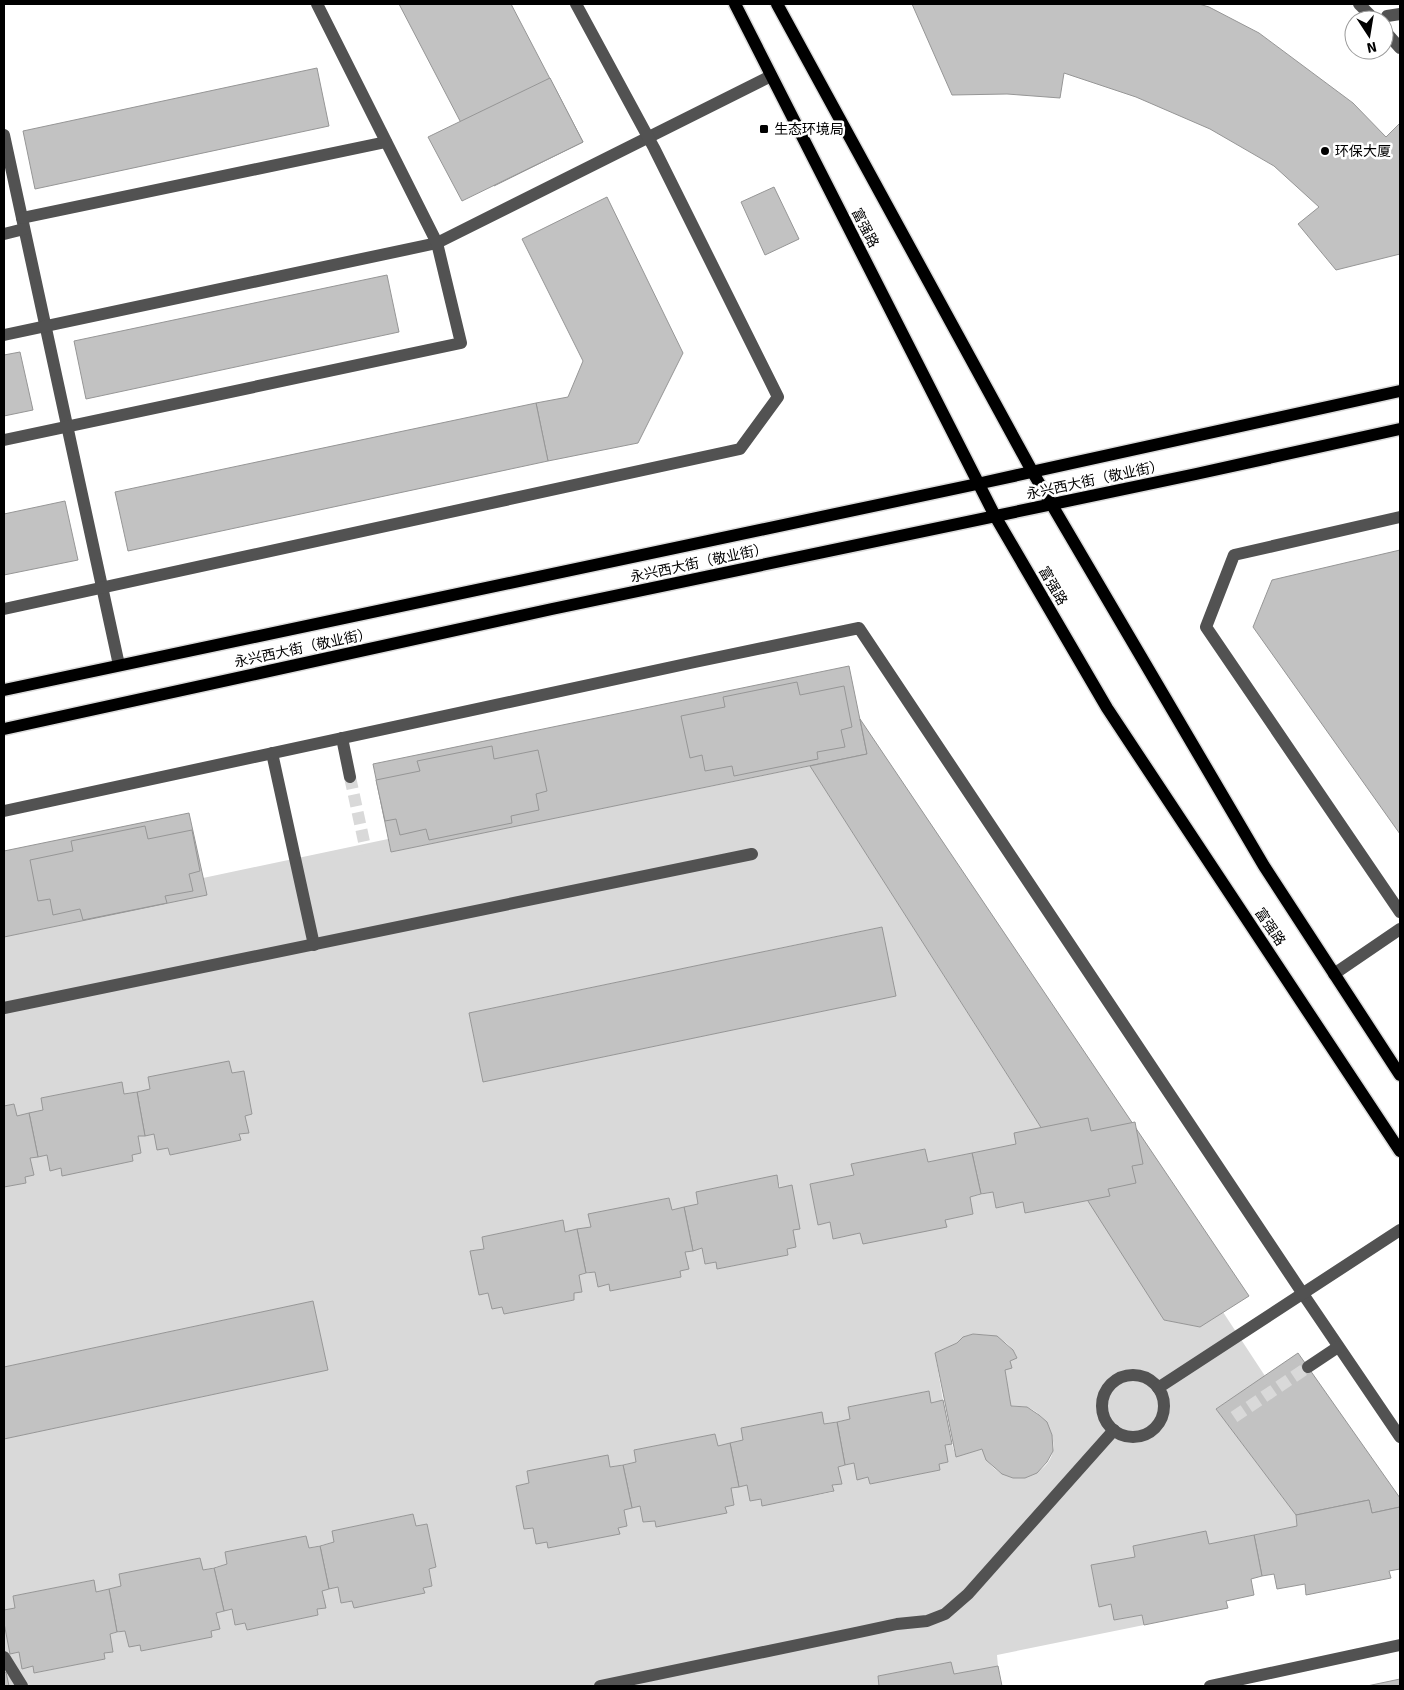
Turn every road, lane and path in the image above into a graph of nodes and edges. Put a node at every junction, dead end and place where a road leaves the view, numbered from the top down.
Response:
1 (317, 4) edge
2 (576, 4) edge
3 (735, 4) edge
4 (777, 4) edge
5 (771, 76) junction
6 (4, 135) edge
7 (648, 137) junction
8 (386, 142) junction
9 (23, 223) junction
10 (4, 234) edge
11 (437, 244) junction
12 (46, 326) junction
13 (4, 335) edge
14 (1400, 391) edge
15 (68, 427) junction
16 (1400, 430) edge
17 (4, 440) edge
18 (1032, 471) junction
19 (977, 484) junction
20 (1052, 504) junction
21 (995, 516) junction
22 (1400, 518) edge
23 (102, 588) junction
24 (4, 608) edge
25 (119, 665) junction
26 (4, 690) edge
27 (4, 729) edge
28 (342, 738) junction
29 (272, 753) junction
30 (350, 777) tunnel mouth
31 (4, 811) edge
32 (752, 854) dead end
33 (1400, 912) edge
34 (1400, 929) edge
35 (314, 945) junction
36 (1334, 974) junction
37 (4, 1008) edge
38 (1400, 1075) edge
39 (1400, 1151) edge
40 (1400, 1230) edge
41 (1303, 1294) junction
42 (1338, 1347) junction
43 (1308, 1368) tunnel mouth
44 (1158, 1388) junction
45 (1114, 1430) junction
46 (1400, 1437) edge
47 (1400, 1645) edge
48 (4, 1657) edge
49 (22, 1686) edge
50 (600, 1686) edge
51 (1210, 1686) edge

1 - 8 lane
2 - 7 lane
3 - 5 main road, 富强路
4 - 18 main road, 富强路
5 - 7 lane
5 - 19 main road, 富强路
6 - 9 lane
7 - 11 lane
7 - 23 lane
8 - 9 lane
8 - 11 lane
9 - 10 lane
9 - 12 lane
11 - 12 lane
11 - 15 lane
12 - 13 lane
12 - 15 lane
14 - 18 main road, 永兴西大街（敬业街）
15 - 17 lane
15 - 23 lane
16 - 20 main road, 永兴西大街（敬业街）
18 - 19 main road, 永兴西大街（敬业街）
18 - 20 main road, 富强路
19 - 21 main road, 富强路
19 - 25 main road, 永兴西大街（敬业街）
20 - 21 main road, 永兴西大街（敬业街）
20 - 36 main road, 富强路
21 - 27 main road, 永兴西大街（敬业街）
21 - 39 main road, 富强路
22 - 33 lane
23 - 24 lane
23 - 25 lane
25 - 26 main road, 永兴西大街（敬业街）
28 - 29 lane
28 - 30 lane
28 - 41 lane
29 - 31 lane
29 - 35 lane
32 - 35 lane
34 - 36 lane
35 - 37 lane
36 - 38 main road, 富强路
40 - 41 lane
41 - 42 lane
41 - 44 lane
42 - 43 lane
42 - 46 lane
44 - 45 lane
44 - 45 lane
45 - 50 lane
47 - 51 lane
48 - 49 lane

